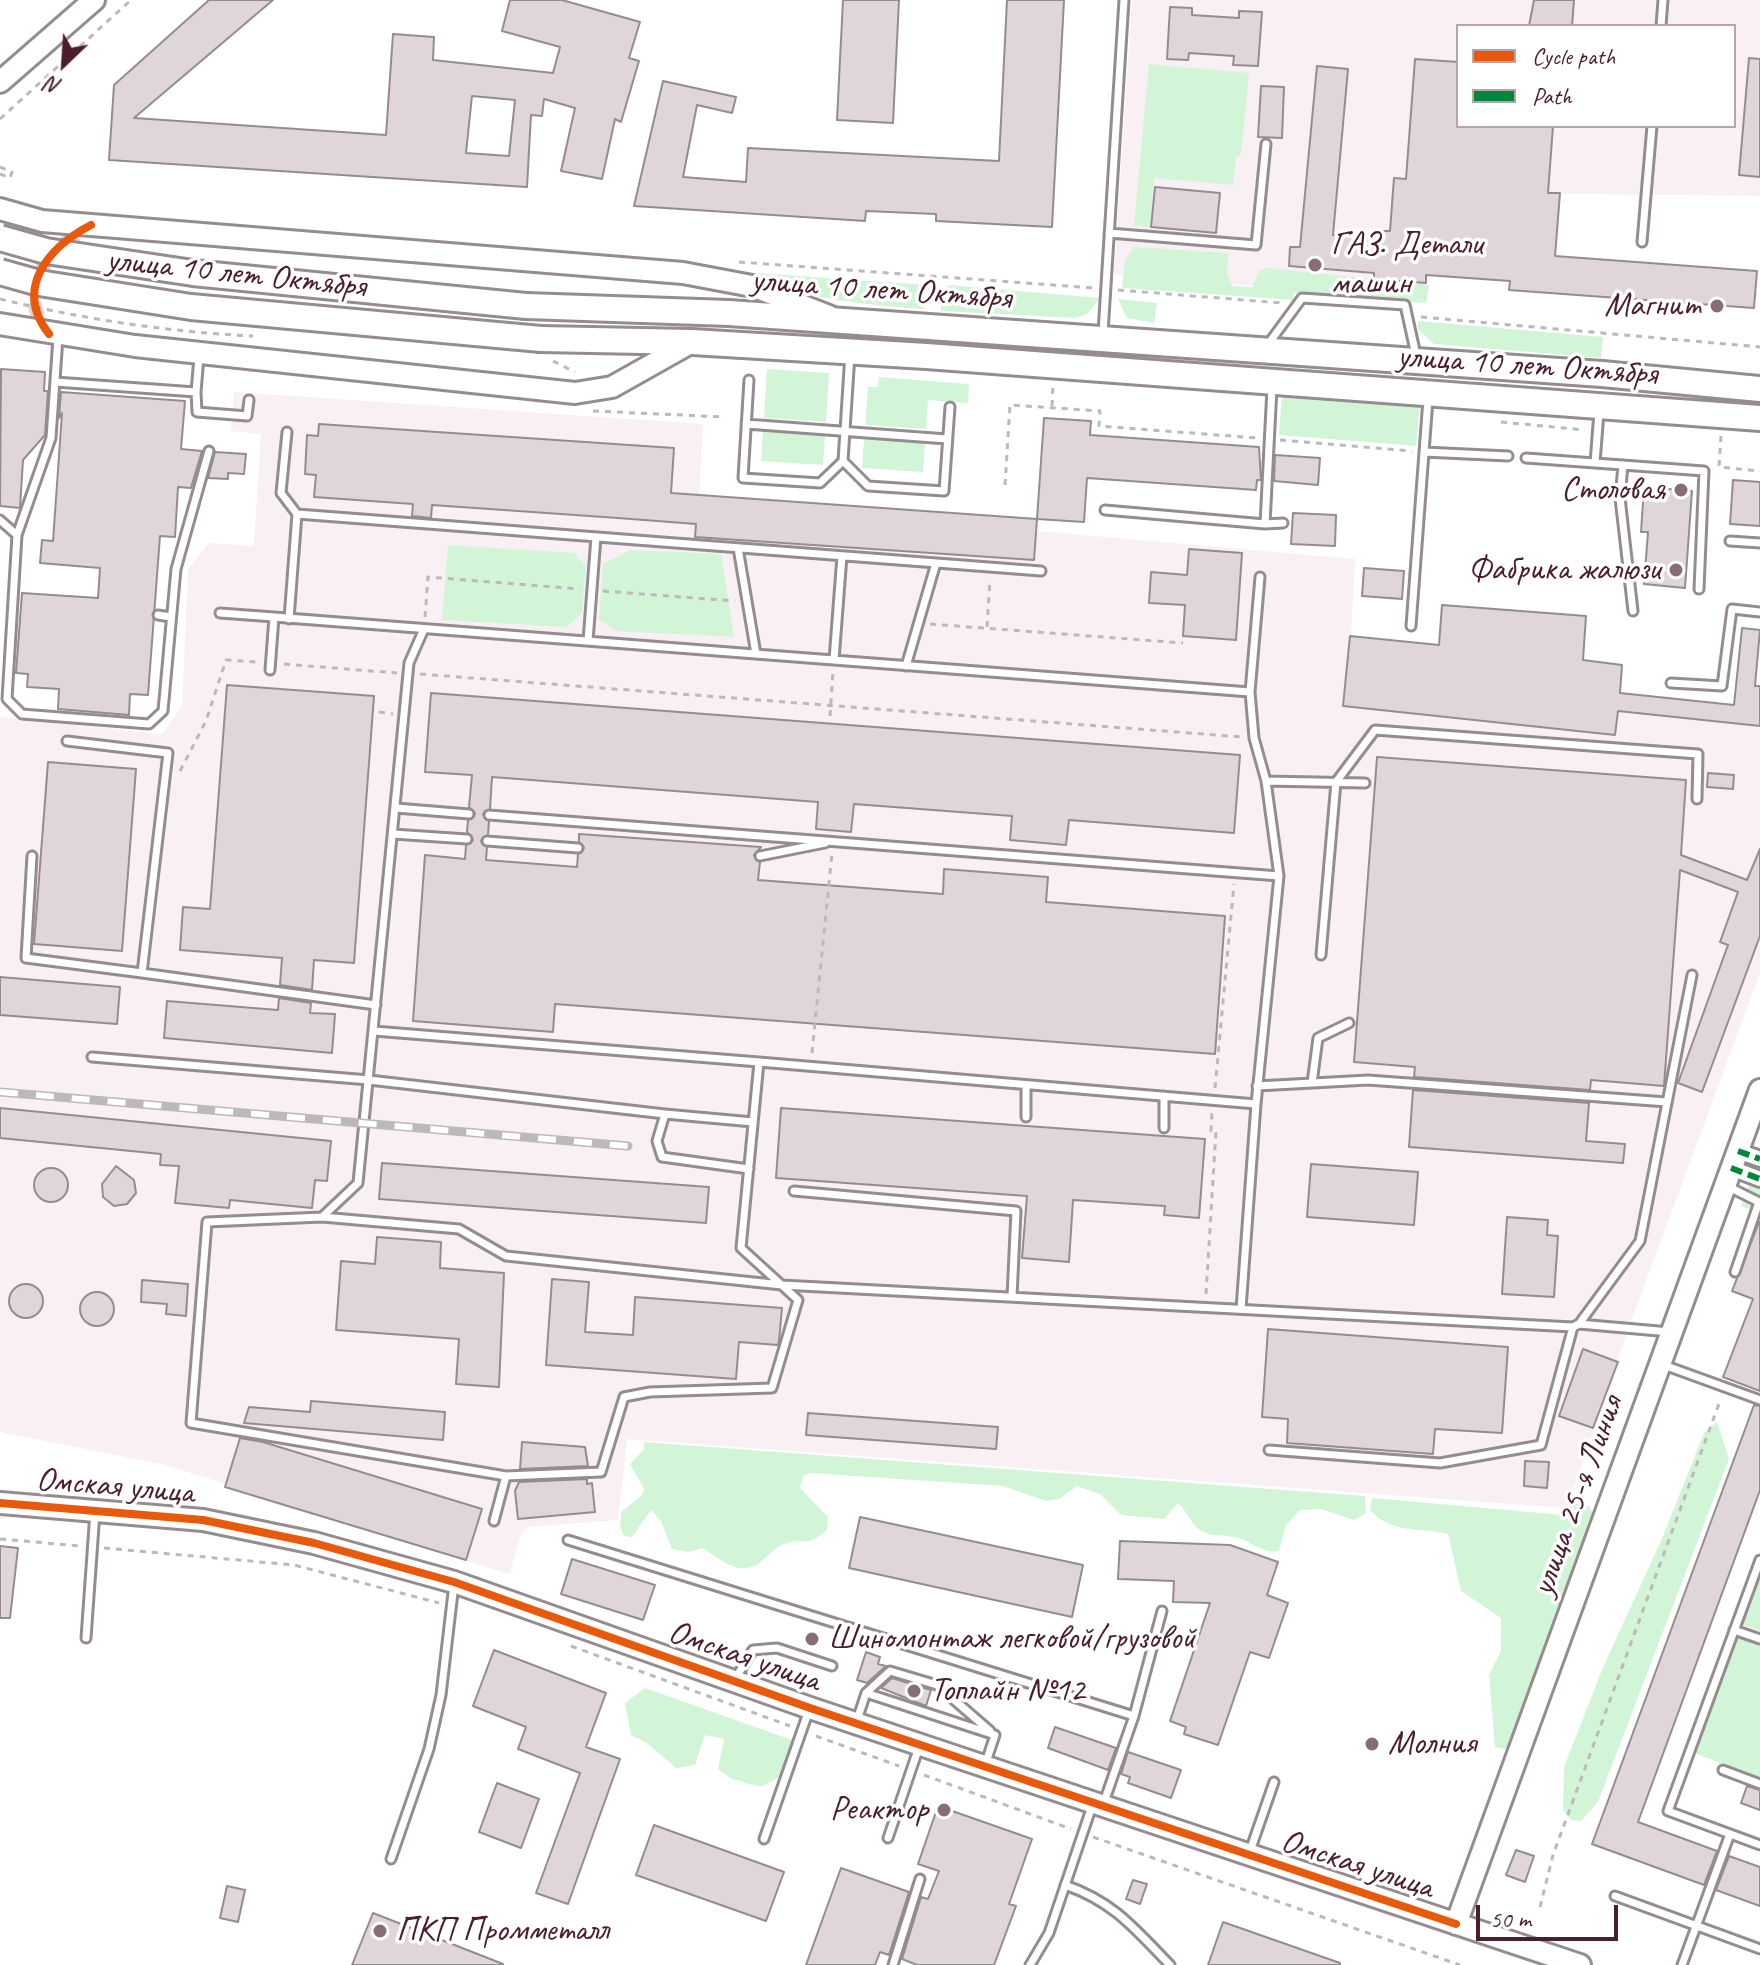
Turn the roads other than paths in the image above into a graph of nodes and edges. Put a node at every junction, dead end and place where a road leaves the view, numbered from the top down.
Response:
1 (94, 0) edge
2 (1124, 0) edge
3 (1663, 0) edge
4 (1661, 24) edge
5 (0, 82) edge
6 (1652, 128) edge
7 (1266, 144) dead end
8 (0, 209) edge
9 (1109, 233) junction
10 (0, 238) edge
11 (1642, 242) dead end
12 (0, 272) edge
13 (720, 278) junction
14 (729, 313) junction
15 (843, 321) junction
16 (0, 324) edge
17 (58, 335) junction
18 (1102, 340) junction
19 (692, 342) junction
20 (1263, 351) junction
21 (851, 352) junction
22 (199, 353) junction
23 (1418, 361) junction
24 (749, 380) dead end
25 (1272, 381) junction
26 (55, 382) junction
27 (1760, 389) edge
28 (196, 392) junction
29 (1428, 393) junction
30 (249, 400) dead end
31 (1600, 404) junction
32 (950, 407) dead end
33 (1760, 418) edge
34 (746, 424) junction
35 (845, 431) junction
36 (287, 432) dead end
37 (947, 439) junction
38 (209, 451) dead end
39 (1424, 452) junction
40 (1508, 456) dead end
41 (1526, 458) dead end
42 (843, 461) junction
43 (1595, 463) junction
44 (1623, 465) junction
45 (1105, 510) dead end
46 (297, 514) junction
47 (0, 520) edge
48 (1283, 523) dead end
49 (1265, 524) junction
50 (17, 535) junction
51 (596, 537) junction
52 (1730, 541) dead end
53 (1760, 543) edge
54 (738, 548) junction
55 (842, 556) junction
56 (936, 563) junction
57 (1041, 571) dead end
58 (1260, 577) dead end
59 (1699, 589) dead end
60 (1633, 611) dead end
61 (1760, 612) edge
62 (220, 613) dead end
63 (158, 615) dead end
64 (171, 617) junction
65 (274, 617) junction
66 (289, 619) junction
67 (1411, 626) dead end
68 (424, 629) junction
69 (588, 641) junction
70 (756, 654) junction
71 (834, 660) junction
72 (270, 666) road end
73 (906, 666) junction
74 (1671, 683) dead end
75 (1250, 692) junction
76 (67, 741) dead end
77 (1266, 781) junction
78 (1336, 782) junction
79 (1365, 783) dead end
80 (1697, 799) dead end
81 (396, 808) junction
82 (469, 814) dead end
83 (489, 815) dead end
84 (393, 834) junction
85 (467, 839) dead end
86 (487, 841) dead end
87 (833, 842) junction
88 (578, 848) dead end
89 (32, 856) dead end
90 (760, 856) dead end
91 (1279, 876) junction
92 (1321, 955) dead end
93 (142, 973) junction
94 (1692, 975) dead end
95 (376, 1005) junction
96 (1349, 1023) dead end
97 (374, 1031) junction
98 (92, 1057) dead end
99 (759, 1062) junction
100 (369, 1080) junction
101 (1312, 1083) junction
102 (1026, 1085) junction
103 (1257, 1086) junction
104 (1760, 1090) edge
105 (1164, 1096) junction
106 (1667, 1102) junction
107 (1256, 1104) junction
108 (665, 1114) junction
109 (1026, 1117) dead end
110 (753, 1122) junction
111 (1164, 1128) dead end
112 (1760, 1159) edge
113 (1731, 1168) junction
114 (749, 1169) junction
115 (1760, 1179) edge
116 (794, 1191) dead end
117 (322, 1217) junction
118 (1735, 1272) dead end
119 (782, 1285) junction
120 (1012, 1297) junction
121 (1241, 1309) junction
122 (1576, 1325) junction
123 (1672, 1332) junction
124 (1661, 1364) junction
125 (1760, 1400) edge
126 (1269, 1450) dead end
127 (506, 1476) junction
128 (0, 1503) edge
129 (95, 1509) junction
130 (494, 1521) dead end
131 (568, 1540) dead end
132 (1760, 1560) edge
133 (454, 1582) junction
134 (1162, 1611) dead end
135 (1734, 1630) junction
136 (86, 1638) dead end
137 (1760, 1639) edge
138 (832, 1666) dead end
139 (734, 1681) junction
140 (866, 1693) junction
141 (810, 1708) junction
142 (1134, 1716) junction
143 (856, 1724) junction
144 (995, 1735) junction
145 (920, 1745) junction
146 (984, 1767) junction
147 (1723, 1770) dead end
148 (1274, 1782) dead end
149 (1760, 1784) edge
150 (1097, 1805) junction
151 (1730, 1834) junction
152 (888, 1838) dead end
153 (764, 1839) dead end
154 (1760, 1845) edge
155 (1248, 1857) junction
156 (391, 1859) dead end
157 (920, 1879) dead end
158 (1065, 1885) junction
159 (1615, 1896) dead end
160 (1456, 1924) junction
161 (1696, 1926) junction
162 (1760, 1949) edge
163 (1532, 1958) edge
164 (893, 1965) edge
165 (1030, 1965) edge
166 (1170, 1965) edge
167 (1580, 1965) edge
168 (1682, 1965) edge

1 - 5 main road
2 - 9 lane
3 - 4 lane
6 - 11 lane
7 - 9 lane
8 - 13 main road
9 - 18 lane
10 - 14 main road, улица 10 лет Октября, bridge
12 - 19 main road, улица 10 лет Октября, bridge
13 - 14 main road
13 - 15 main road
14 - 15 main road, улица 10 лет Октября
15 - 18 main road, улица 10 лет Октября
16 - 17 main road
17 - 22 main road
17 - 26 lane
18 - 20 main road, улица 10 лет Октября
19 - 21 main road, улица 10 лет Октября
19 - 22 main road
20 - 23 main road, улица 10 лет Октября
20 - 23 lane
21 - 25 main road, улица 10 лет Октября
21 - 35 lane
22 - 28 lane
23 - 27 main road, улица 10 лет Октября
24 - 34 lane
25 - 29 main road, улица 10 лет Октября
25 - 49 lane
26 - 28 lane
26 - 50 lane
28 - 30 lane
29 - 31 main road, улица 10 лет Октября
29 - 39 lane
31 - 33 main road, улица 10 лет Октября
31 - 43 lane
32 - 37 lane
34 - 35 lane
34 - 42 lane
35 - 37 lane
35 - 42 lane
36 - 46 lane
37 - 42 lane
38 - 64 lane
39 - 40 lane
39 - 67 lane
41 - 43 lane
43 - 44 lane
44 - 59 lane
44 - 60 lane
45 - 49 lane
46 - 51 lane
46 - 66 lane
47 - 50 lane
48 - 49 lane
50 - 64 lane
51 - 54 lane
51 - 69 lane
52 - 53 lane
54 - 55 lane
54 - 70 lane
55 - 56 lane
55 - 71 lane
56 - 57 lane
56 - 73 lane
58 - 75 lane
61 - 74 lane
62 - 65 lane
63 - 64 lane
65 - 66 lane
65 - 72 lane
66 - 68 lane
68 - 69 lane
68 - 81 lane
69 - 70 lane
70 - 71 lane
71 - 73 lane
73 - 75 lane
75 - 77 lane
76 - 93 lane
77 - 78 lane
77 - 91 lane
78 - 79 lane
78 - 80 lane
78 - 92 lane
81 - 82 lane
81 - 84 lane
83 - 87 lane
84 - 85 lane
84 - 95 lane
86 - 88 lane
87 - 90 lane
87 - 91 lane
89 - 93 lane
91 - 103 lane
93 - 95 lane
94 - 106 lane
95 - 97 lane
96 - 101 lane
97 - 99 lane
97 - 100 lane
98 - 100 lane
99 - 102 lane
99 - 110 lane
100 - 108 lane
100 - 117 lane
101 - 103 lane
101 - 106 lane
102 - 105 lane
102 - 109 lane
103 - 107 lane
104 - 113 main road, улица 25-я Линия
105 - 107 lane
105 - 111 lane
106 - 122 lane
107 - 121 lane
108 - 110 lane
108 - 114 lane
110 - 114 lane
112 - 113 street
113 - 115 street
113 - 118 lane
113 - 123 main road, улица 25-я Линия
114 - 119 lane
116 - 120 lane
117 - 119 lane
117 - 127 lane
119 - 120 lane
119 - 127 lane
120 - 121 lane
121 - 122 lane
122 - 123 lane
122 - 126 lane
123 - 124 main road, улица 25-я Линия
124 - 125 lane
124 - 160 main road, улица 25-я Линия
127 - 130 lane
128 - 129 main road, Омская улица
129 - 133 main road, Омская улица
129 - 136 lane
131 - 142 lane
132 - 135 lane
133 - 139 main road, Омская улица
133 - 156 lane
134 - 142 lane
135 - 137 lane
135 - 151 lane
138 - 139 lane
139 - 141 main road, Омская улица
140 - 143 lane
140 - 144 lane
140 - 144 lane
141 - 143 main road, Омская улица
141 - 153 lane
142 - 150 lane
143 - 145 main road, Омская улица
144 - 146 lane
145 - 146 main road, Омская улица
145 - 152 lane
146 - 150 main road, Омская улица
147 - 149 lane
148 - 155 lane
150 - 155 main road, Омская улица
150 - 158 lane
151 - 154 lane
151 - 161 lane
155 - 160 main road, Омская улица
157 - 164 lane
158 - 165 lane
158 - 166 lane
159 - 161 lane
160 - 163 main road, Омская улица
161 - 162 lane
161 - 168 lane
163 - 167 main road, Омская улица

